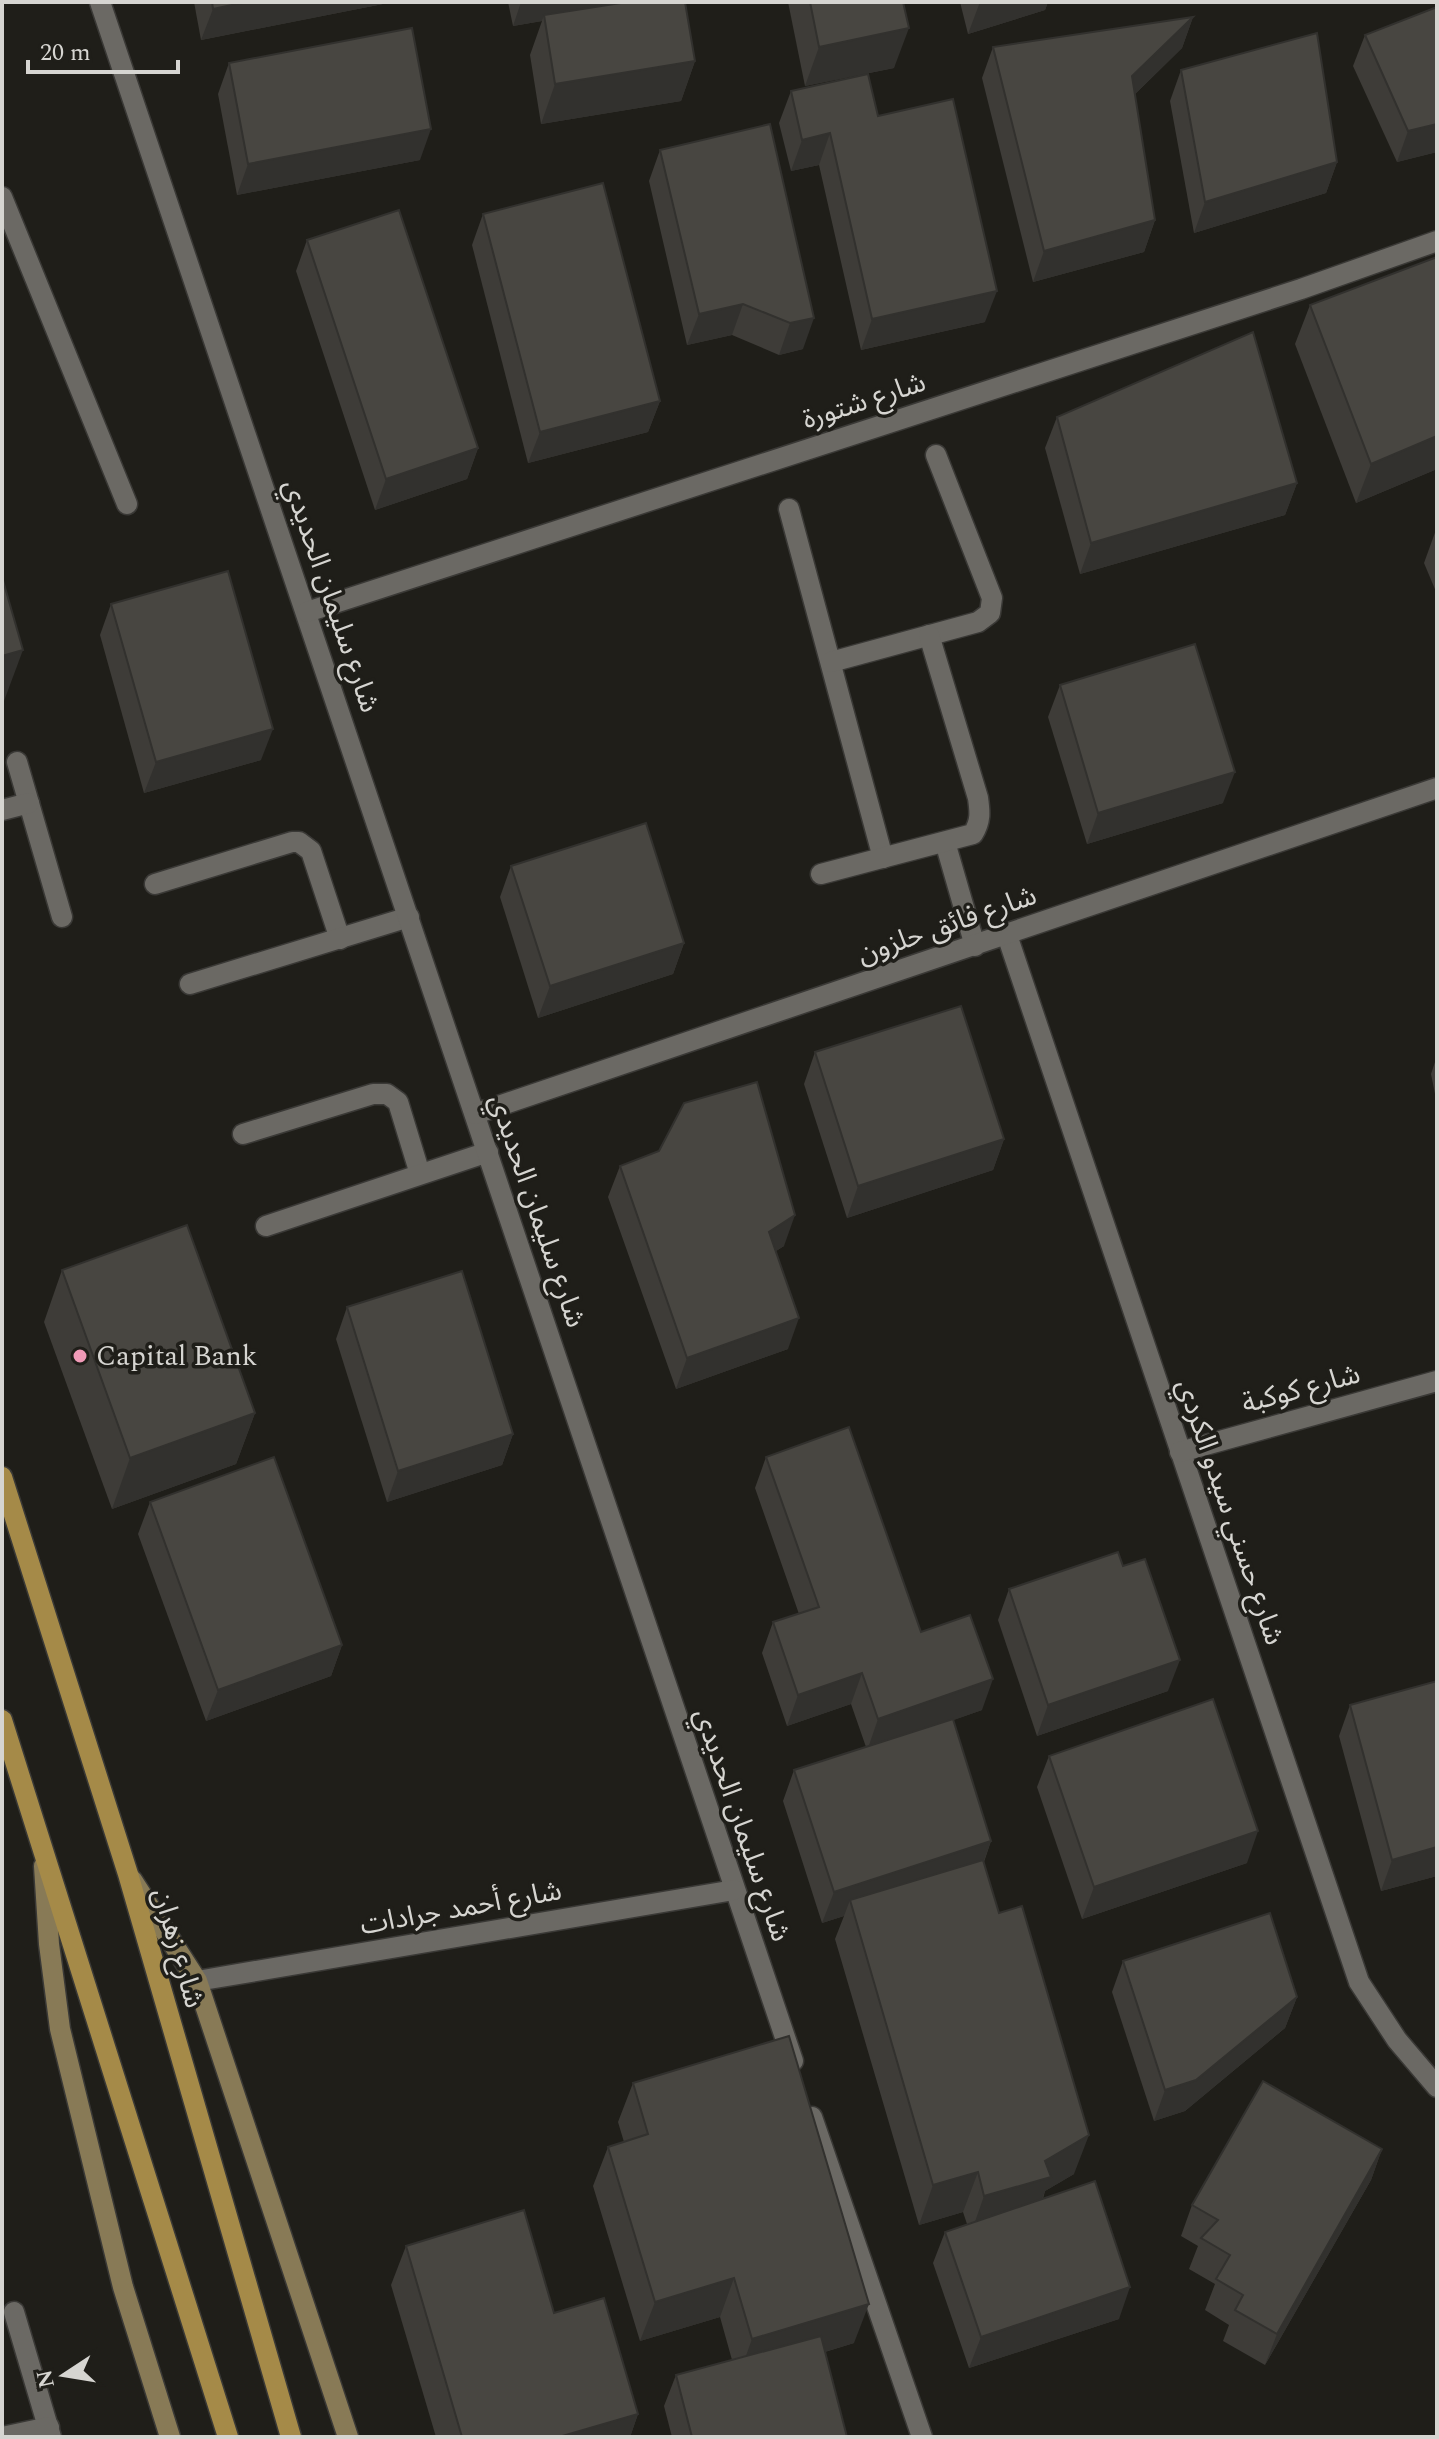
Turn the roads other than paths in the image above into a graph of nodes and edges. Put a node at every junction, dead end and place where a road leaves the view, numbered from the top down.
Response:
1 (100, 2) edge
2 (2, 197) edge
3 (10, 237) edge
4 (1437, 241) edge
5 (936, 455) dead end
6 (127, 504) dead end
7 (789, 509) dead end
8 (307, 612) junction
9 (929, 635) junction
10 (831, 662) junction
11 (17, 762) dead end
12 (1437, 788) edge
13 (29, 803) junction
14 (2, 810) edge
15 (945, 842) junction
16 (883, 858) junction
17 (821, 874) dead end
18 (155, 884) dead end
19 (62, 917) dead end
20 (409, 917) junction
21 (1007, 935) junction
22 (340, 939) junction
23 (975, 946) junction
24 (190, 984) dead end
25 (475, 1114) junction
26 (243, 1134) dead end
27 (488, 1152) junction
28 (420, 1174) junction
29 (266, 1226) dead end
30 (1437, 1381) edge
31 (1180, 1452) junction
32 (2, 1477) edge
33 (2, 1720) edge
34 (42, 1846) junction
35 (128, 1874) junction
36 (734, 1890) junction
37 (197, 1981) junction
38 (1437, 2087) edge
39 (14, 2312) dead end
40 (50, 2432) edge
41 (2, 2437) edge
42 (170, 2437) edge
43 (228, 2437) edge
44 (291, 2437) edge
45 (348, 2437) edge
46 (922, 2437) edge

1 - 8 street, شارع سليمان الحديدي
2 - 3 street
3 - 6 street
4 - 8 street, شارع شتورة
5 - 9 street
7 - 10 street
8 - 20 street, شارع سليمان الحديدي
9 - 10 street
9 - 15 street
10 - 16 street
11 - 13 street
12 - 21 street, شارع فائق حلزون
13 - 14 street
13 - 19 street
15 - 16 street
15 - 23 street
16 - 17 street
18 - 22 street
20 - 22 street
20 - 25 street, شارع سليمان الحديدي
21 - 23 street, شارع فائق حلزون
21 - 31 street, شارع حسني سيدو الكردي
22 - 24 street
23 - 25 street, شارع فائق حلزون
25 - 27 street, شارع سليمان الحديدي
26 - 28 street
27 - 28 street
27 - 36 street, شارع سليمان الحديدي
28 - 29 street
30 - 31 street, شارع كوكبة
31 - 38 street, شارع حسني سيدو الكردي
32 - 35 main road, شارع زهران
33 - 34 main road
34 - 42 street
34 - 43 main road
35 - 37 street
35 - 44 main road, شارع زهران
36 - 37 street, شارع أحمد جرادات
36 - 46 street, شارع سليمان الحديدي
37 - 45 street
39 - 40 street
40 - 41 street

